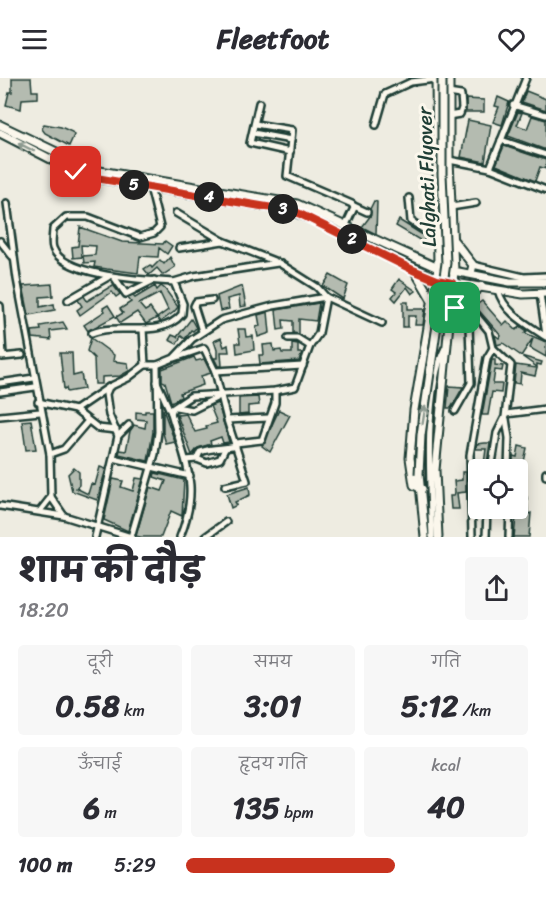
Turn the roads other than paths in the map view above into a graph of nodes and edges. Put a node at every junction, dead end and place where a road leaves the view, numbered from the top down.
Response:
1 (438, 78) edge
2 (449, 78) edge
3 (526, 78) edge
4 (448, 93) junction
5 (259, 103) dead end
6 (513, 105) junction
7 (448, 116) junction
8 (546, 116) edge
9 (255, 124) junction
10 (0, 125) edge
11 (376, 125) dead end
12 (253, 133) junction
13 (0, 134) edge
14 (291, 140) junction
15 (501, 140) junction
16 (290, 152) junction
17 (546, 154) edge
18 (448, 160) junction
19 (490, 168) junction
20 (150, 187) junction
21 (546, 190) edge
22 (409, 198) dead end
23 (476, 203) dead end
24 (8, 204) dead end
25 (354, 206) junction
26 (451, 207) junction
27 (367, 212) dead end
28 (176, 213) dead end
29 (345, 227) junction
30 (438, 229) junction
31 (436, 238) junction
32 (453, 239) junction
33 (0, 241) edge
34 (223, 241) junction
35 (179, 248) dead end
36 (402, 252) junction
37 (14, 260) junction
38 (279, 263) junction
39 (473, 265) junction
40 (438, 268) junction
41 (413, 270) junction
42 (454, 271) junction
43 (471, 273) junction
44 (546, 276) edge
45 (111, 277) junction
46 (154, 280) junction
47 (437, 280) junction
48 (174, 282) junction
49 (546, 282) edge
50 (452, 283) junction
51 (482, 286) junction
52 (498, 290) junction
53 (545, 293) edge
54 (326, 297) junction
55 (464, 299) junction
56 (68, 300) dead end
57 (212, 300) dead end
58 (433, 302) junction
59 (0, 306) edge
60 (474, 312) junction
61 (450, 315) junction
62 (382, 323) dead end
63 (143, 329) junction
64 (202, 332) junction
65 (92, 333) dead end
66 (546, 336) edge
67 (288, 338) dead end
68 (310, 346) junction
69 (445, 348) junction
70 (493, 348) junction
71 (22, 355) dead end
72 (2, 357) edge
73 (174, 358) junction
74 (145, 365) junction
75 (157, 365) junction
76 (303, 366) junction
77 (215, 371) junction
78 (34, 378) junction
79 (157, 380) junction
80 (0, 383) edge
81 (35, 387) junction
82 (109, 387) junction
83 (274, 391) junction
84 (0, 392) edge
85 (220, 396) junction
86 (38, 402) junction
87 (176, 407) junction
88 (546, 409) edge
89 (75, 410) junction
90 (455, 411) dead end
91 (40, 412) junction
92 (171, 413) junction
93 (506, 415) junction
94 (0, 416) edge
95 (269, 418) junction
96 (227, 420) junction
97 (88, 421) junction
98 (129, 425) dead end
99 (117, 433) junction
100 (236, 445) junction
101 (225, 449) junction
102 (50, 454) junction
103 (113, 458) junction
104 (197, 459) junction
105 (493, 459) edge
106 (508, 459) edge
107 (186, 460) junction
108 (151, 466) junction
109 (190, 476) junction
110 (225, 486) dead end
111 (422, 489) junction
112 (51, 496) junction
113 (0, 506) edge
114 (40, 511) junction
115 (64, 516) junction
116 (487, 519) edge
117 (510, 519) edge
118 (226, 522) dead end
119 (98, 526) junction
120 (95, 537) edge
121 (131, 537) edge
122 (180, 537) edge
123 (185, 537) edge
124 (205, 537) edge
125 (425, 537) edge
126 (432, 537) edge
127 (438, 537) edge
128 (472, 537) edge
129 (486, 537) edge
130 (509, 537) edge

1 - 11 street
1 - 30 main road
111 -> 1 main road, Lalghati Flyover, bridge
2 - 4 main road
3 - 6 street
4 - 7 main road
4 - 7 street
5 - 9 street
6 - 8 street
6 - 15 street
7 - 18 main road
9 - 12 street
9 - 14 street
10 - 29 main road
12 - 14 street
12 - 16 street
20 -> 13 main road
14 - 16 street
15 - 17 street
15 - 19 street
16 - 25 street
18 - 19 street
18 - 26 main road
19 - 21 street
20 - 41 main road
20 - 45 street
22 - 31 street
23 - 26 street
24 - 37 street
25 - 27 street
25 - 29 street
26 - 32 main road
28 - 34 street
29 - 36 main road
30 - 31 main road
30 - 40 main road
31 - 36 main road
32 - 39 main road
32 - 42 main road
33 - 37 street
34 - 35 street
34 - 38 street
36 - 40 main road
37 - 78 street
38 - 48 street
38 - 54 street
39 - 43 main road
39 - 44 street
40 - 42 main road
40 - 47 main road
41 - 47 main road
41 - 58 main road
42 - 43 main road
42 - 50 main road
43 - 49 main road
45 - 46 street
45 - 46 street
45 - 56 street
46 - 48 street
47 - 50 main road
47 - 58 main road
48 - 63 street
50 - 51 main road
50 - 61 main road
51 - 52 main road
51 - 55 main road
52 - 53 main road
52 - 66 street
53 - 66 street
54 - 62 street
54 - 64 street
54 - 68 street
55 - 60 street
55 - 61 main road
57 - 64 street
58 - 111 main road
59 - 72 street
60 - 70 street
60 - 90 street
61 - 69 main road
63 - 65 street
63 - 74 street
64 - 73 street
67 - 68 street
68 - 76 street
69 - 126 street
69 - 127 main road
70 - 93 street
70 - 128 street
71 - 72 street
73 - 75 street
73 - 77 street
74 - 75 street
74 - 82 street
75 - 79 street
76 - 77 street
76 - 83 street
77 - 85 street
78 - 80 street
78 - 81 street
79 - 92 street
79 - 108 street
81 - 84 street
81 - 86 street
82 - 89 street
82 - 99 street
83 - 85 street
83 - 95 street
85 - 87 street
85 - 87 street
85 - 96 street
86 - 89 street
86 - 91 street
87 - 92 street
88 - 93 street
89 - 97 street
91 - 94 street
91 - 102 street
92 - 107 street
93 - 105 street
93 - 106 street
95 - 96 street
95 - 100 street
96 - 100 street
97 - 99 street
97 - 102 street
98 - 99 street
99 - 103 street
100 - 101 street
100 - 110 street
101 - 104 street
101 - 104 street
102 - 112 street
103 - 108 street
103 - 119 street
104 - 107 street
107 - 109 street
108 - 109 street
108 - 121 street
109 - 122 street
111 - 125 main road
112 - 114 street
112 - 115 street
113 - 114 street
114 - 115 street
115 - 119 street
116 - 129 street
117 - 130 street
118 - 124 street
119 - 120 street
119 - 121 street
122 - 123 street

